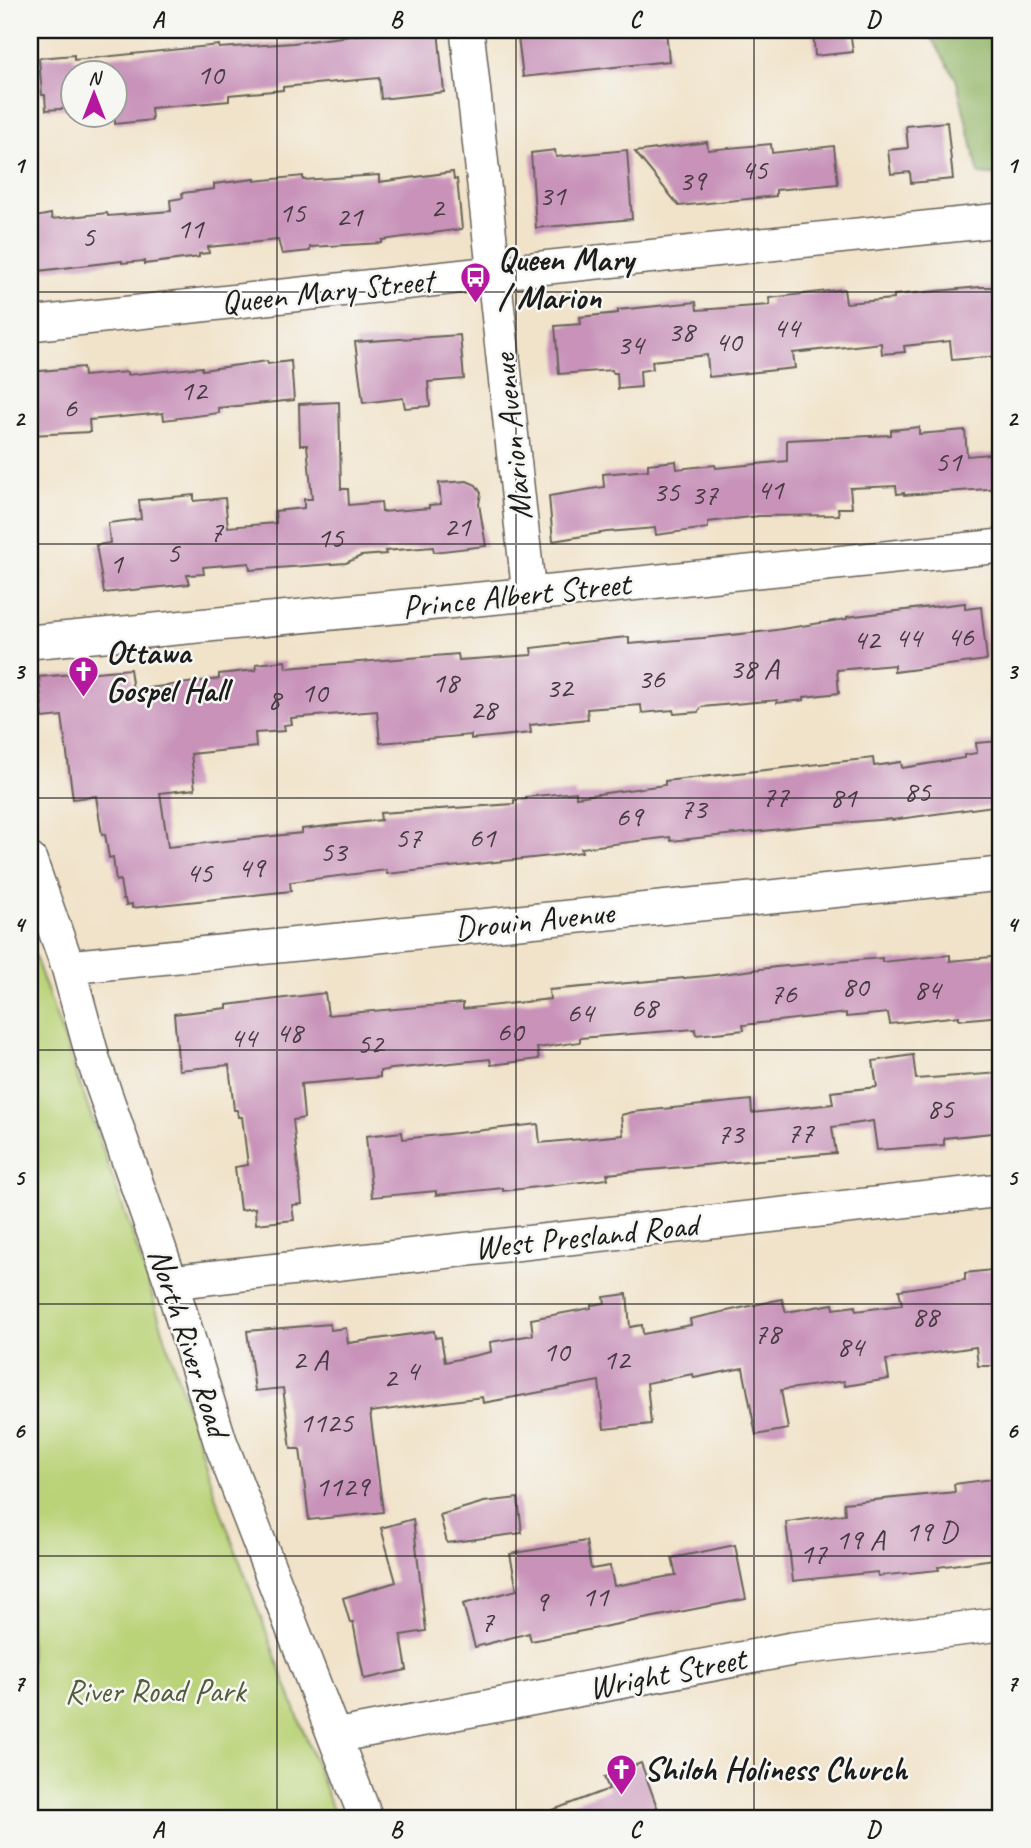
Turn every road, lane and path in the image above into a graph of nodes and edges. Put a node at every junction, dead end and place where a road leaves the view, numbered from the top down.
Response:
1 (467, 30) edge
2 (1001, 220) edge
3 (493, 272) junction
4 (30, 324) edge
5 (1001, 546) edge
6 (529, 594) junction
7 (30, 642) edge
8 (30, 860) edge
9 (1001, 874) edge
10 (68, 967) junction
11 (1001, 1190) edge
12 (171, 1282) junction
13 (1001, 1624) edge
14 (335, 1736) junction
15 (366, 1818) edge

1 - 3 street, Marion Avenue
2 - 3 street, Queen Mary Street
3 - 4 street, Queen Mary Street
3 - 6 street, Marion Avenue
5 - 6 street, Prince Albert Street
6 - 7 street, Prince Albert Street
8 - 10 street, North River Road
9 - 10 street, Drouin Avenue
10 - 12 street, North River Road
11 - 12 street, West Presland Road
12 - 14 street, North River Road
13 - 14 street, Wright Street
14 - 15 street, North River Road

